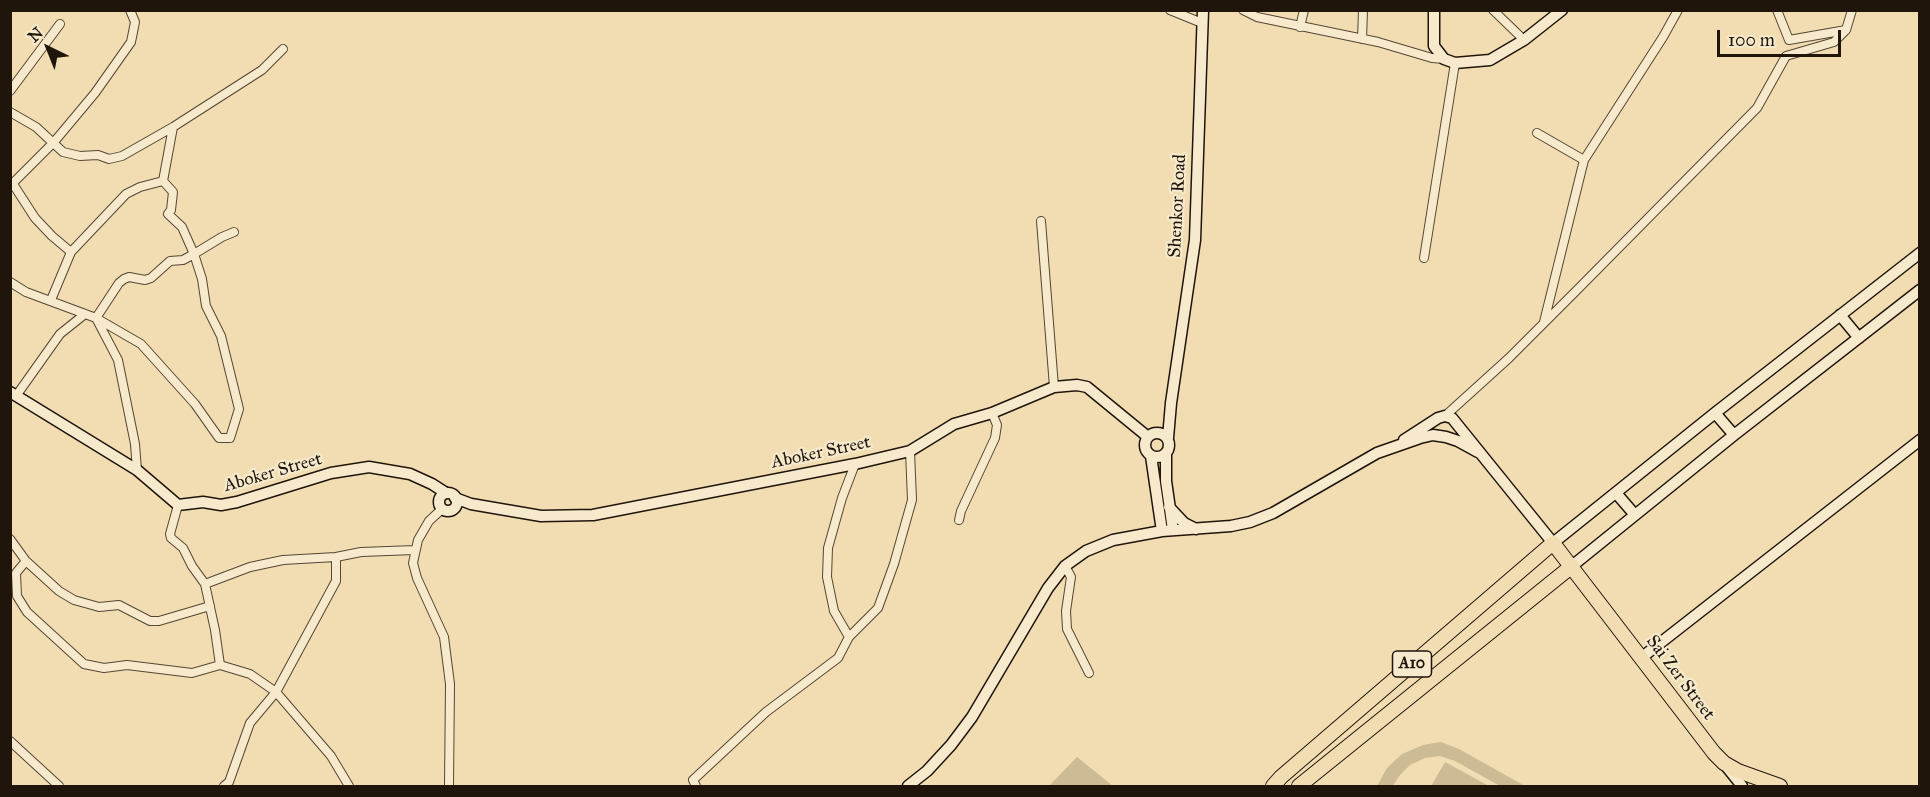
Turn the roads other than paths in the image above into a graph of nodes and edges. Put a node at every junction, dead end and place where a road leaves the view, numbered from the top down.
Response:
1 (130, 10) edge
2 (1170, 10) edge
3 (1203, 10) edge
4 (1244, 10) edge
5 (1304, 10) edge
6 (1363, 10) edge
7 (1434, 10) edge
8 (1493, 10) edge
9 (1562, 10) edge
10 (1678, 10) edge
11 (1777, 10) edge
12 (1852, 10) edge
13 (1202, 23) junction
14 (60, 24) dead end
15 (1300, 27) junction
16 (1846, 30) junction
17 (1362, 39) junction
18 (1524, 40) junction
19 (283, 49) dead end
20 (1450, 61) junction
21 (10, 91) edge
22 (10, 112) edge
23 (173, 127) junction
24 (1537, 133) dead end
25 (54, 142) junction
26 (1584, 160) junction
27 (163, 181) junction
28 (12, 185) edge
29 (1041, 221) dead end
30 (234, 232) dead end
31 (71, 252) junction
32 (1920, 253) edge
33 (194, 254) junction
34 (1424, 258) dead end
35 (10, 282) edge
36 (1920, 290) edge
37 (51, 300) junction
38 (85, 314) junction
39 (1840, 315) junction
40 (96, 318) junction
41 (1544, 323) junction
42 (1858, 338) junction
43 (1054, 387) junction
44 (13, 394) edge
45 (992, 413) junction
46 (1715, 413) junction
47 (1445, 416) junction
48 (1163, 435) junction
49 (1734, 435) junction
50 (1148, 437) junction
51 (1920, 441) edge
52 (1397, 445) junction
53 (910, 451) junction
54 (1478, 452) junction
55 (1166, 453) junction
56 (1151, 456) junction
57 (855, 464) junction
58 (137, 470) junction
59 (1616, 493) junction
60 (447, 501) junction
61 (178, 505) junction
62 (1164, 508) junction
63 (1635, 515) junction
64 (960, 520) dead end
65 (1196, 529) junction
66 (1168, 531) junction
67 (1144, 535) junction
68 (10, 539) edge
69 (1553, 543) junction
70 (415, 550) junction
71 (336, 557) junction
72 (26, 561) junction
73 (1065, 566) junction
74 (1572, 566) junction
75 (204, 584) junction
76 (210, 606) junction
77 (849, 636) junction
78 (1641, 658) junction
79 (220, 665) junction
80 (1089, 673) dead end
81 (276, 692) junction
82 (10, 741) edge
83 (1724, 763) junction
84 (1761, 784) edge
85 (59, 786) edge
86 (224, 786) edge
87 (349, 786) edge
88 (450, 786) edge
89 (696, 786) edge
90 (908, 786) edge
91 (1273, 786) edge
92 (1299, 786) edge
93 (1742, 786) edge
94 (1780, 786) edge

1 - 25 street
2 - 13 street
3 - 13 main road, Shenkor Road
4 - 15 street
5 - 15 street
6 - 17 street
7 - 20 main road
8 - 18 street
9 - 18 main road
10 - 26 street
11 - 16 street
12 - 16 street
13 - 48 main road, Shenkor Road
14 - 21 street
15 - 17 street
16 - 41 street
17 - 20 street
18 - 20 main road
19 - 23 street
20 - 34 street
22 - 25 street
23 - 25 street
23 - 27 street
24 - 26 street
25 - 28 street
26 - 41 street
27 - 31 street
27 - 33 street
28 - 31 street
29 - 43 street
30 - 33 street
31 - 37 street
32 - 39 main road
33 - 40 street
33 - 40 street
35 - 37 street
36 - 42 main road
37 - 38 street
38 - 40 street
38 - 44 street
39 - 42 main road
39 - 46 main road
40 - 58 street
41 - 47 street
42 - 49 main road
43 - 45 main road, Aboker Street
43 - 50 main road, Aboker Street
44 - 58 main road
45 - 53 main road, Aboker Street
45 - 64 street
46 - 49 main road
46 - 59 main road
47 - 52 main road
47 - 54 main road
48 - 50 main road
48 - 55 main road
49 - 63 main road
50 - 56 main road
51 - 78 main road
52 - 54 main road
52 - 65 main road
53 - 57 main road, Aboker Street
53 - 77 street
54 - 69 main road
55 - 56 main road
55 - 62 main road
56 - 62 main road
57 - 60 main road, Aboker Street
57 - 77 street
58 - 61 main road
59 - 63 main road
59 - 69 main road
60 - 61 main road, Aboker Street
60 - 70 street
61 - 75 street
62 - 65 main road
62 - 66 main road
62 - 67 main road
63 - 74 main road
65 - 66 main road
66 - 67 main road
67 - 73 main road
68 - 72 street
69 - 74 highway, Sai Zer Street
69 - 91 highway, A10
70 - 71 street
70 - 88 street
71 - 75 street
71 - 81 street
72 - 76 street
72 - 79 street
73 - 80 street
73 - 90 main road
74 - 78 highway, Sai Zer Street
74 - 92 highway, A10
75 - 76 street
76 - 79 street
77 - 89 street
78 - 83 highway, Sai Zer Street
79 - 81 street
81 - 86 street
81 - 87 street
82 - 85 street
83 - 84 highway, Sai Zer Street
83 - 93 main road
84 - 94 highway, Sai Zer Street

